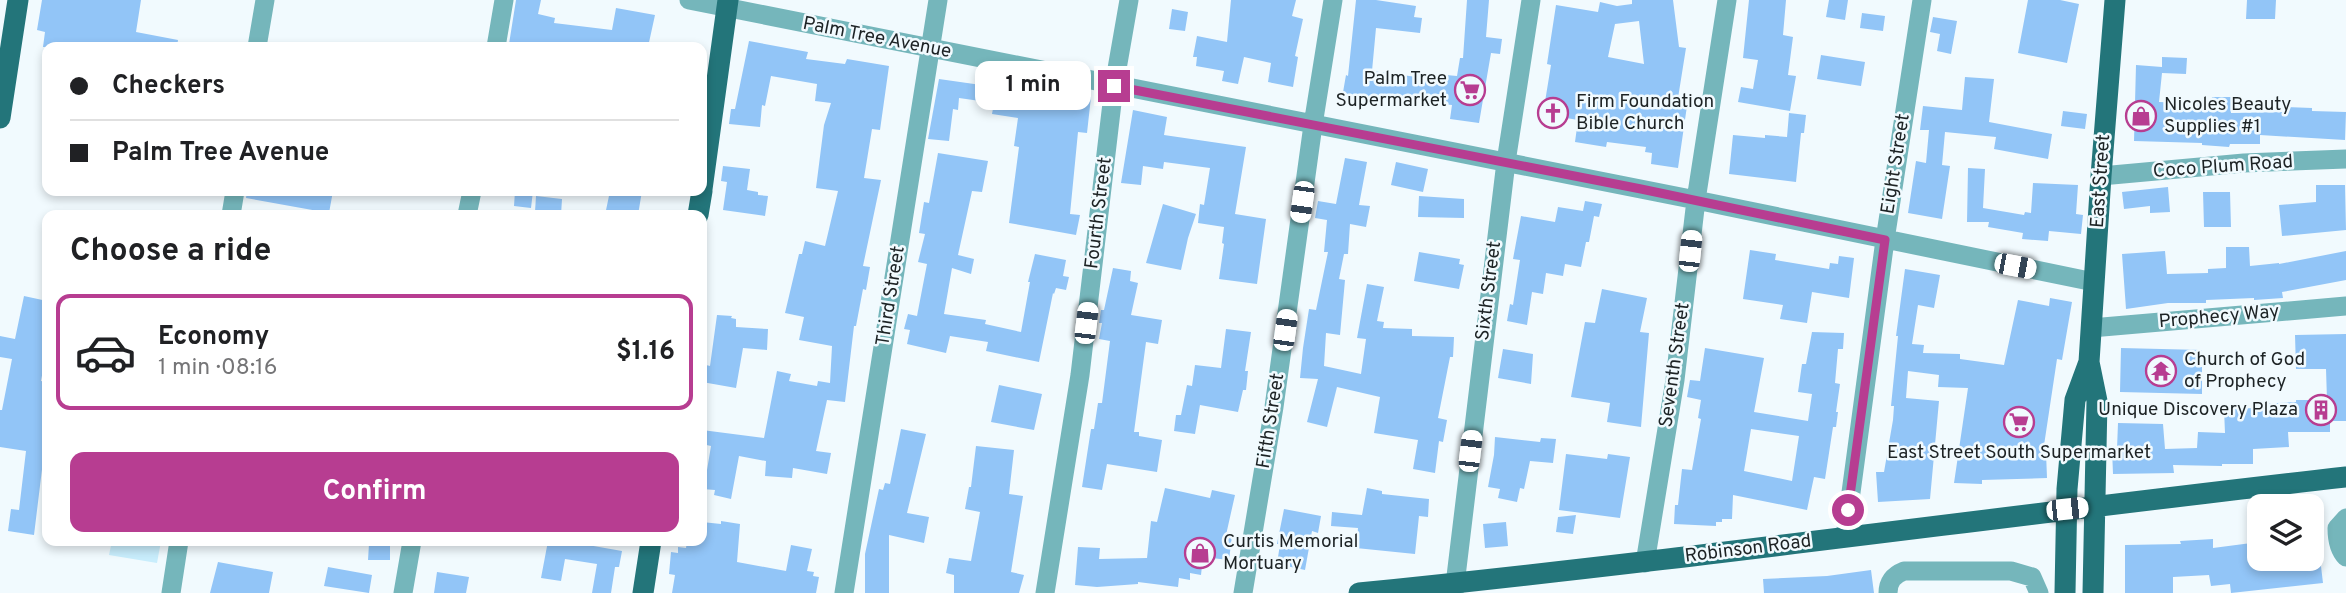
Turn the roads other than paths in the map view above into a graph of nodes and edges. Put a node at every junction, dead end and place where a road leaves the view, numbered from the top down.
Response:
1 (18, 0) edge
2 (265, 0) edge
3 (504, 0) edge
4 (689, 0) edge
5 (939, 0) edge
6 (1129, 0) edge
7 (1333, 0) edge
8 (1531, 0) edge
9 (1727, 0) edge
10 (1922, 0) edge
11 (2115, 0) edge
12 (728, 4) edge
13 (258, 42) edge
14 (497, 42) edge
15 (5, 49) edge
16 (932, 49) junction
17 (1114, 86) junction
18 (0, 118) edge
19 (1312, 125) junction
20 (707, 154) edge
21 (2346, 159) edge
22 (1506, 162) junction
23 (2101, 176) junction
24 (1696, 200) junction
25 (1885, 240) junction
26 (2094, 282) junction
27 (2346, 306) edge
28 (2091, 328) junction
29 (2089, 362) junction
30 (2346, 477) edge
31 (2094, 505) junction
32 (2067, 509) junction
33 (2346, 518) edge
34 (1845, 537) junction
35 (178, 546) edge
36 (411, 546) edge
37 (650, 546) edge
38 (2346, 557) edge
39 (1645, 563) junction
40 (1454, 588) edge
41 (171, 593) edge
42 (403, 593) edge
43 (643, 593) edge
44 (844, 593) edge
45 (1045, 593) edge
46 (1242, 593) edge
47 (1359, 593) edge
48 (1888, 593) edge
49 (2039, 593) edge
50 (2066, 593) edge
51 (2093, 593) edge

1 - 15 main road
2 - 13 street
3 - 14 street
4 - 12 street, Palm Tree Avenue
5 - 16 street, Third Street
6 - 17 street, Fourth Street
7 - 19 street, Fifth Street
8 - 22 street, Sixth Street
9 - 24 street, Seventh Street
10 - 25 street, Eight Street
11 - 23 main road, East Street
12 - 16 street, Palm Tree Avenue
12 - 20 main road
15 - 18 main road
16 - 17 street, Palm Tree Avenue
16 - 44 street, Third Street
17 - 19 street, Palm Tree Avenue
17 - 45 street, Fourth Street
19 - 22 street, Palm Tree Avenue
19 - 46 street, Fifth Street
21 - 23 street, Coco Plum Road
22 - 24 street, Palm Tree Avenue
22 - 40 street, Sixth Street
23 - 26 main road, East Street
24 - 25 street, Palm Tree Avenue
24 - 39 street, Seventh Street
25 - 26 street, Palm Tree Avenue
25 - 34 street, Eight Street
26 - 28 main road, East Street
27 - 28 street, Prophecy Way
28 - 29 main road, East Street
29 - 31 main road, East Street
29 - 32 main road, East Street
30 - 31 main road, Robinson Road
31 - 32 main road, Robinson Road
31 - 51 main road, East Street
32 - 34 main road, Robinson Road
32 - 50 main road, East Street
33 - 38 street
34 - 39 main road, Robinson Road
35 - 41 street
36 - 42 street
37 - 43 main road
39 - 40 main road, Robinson Road
40 - 47 main road, Robinson Road
48 - 49 street

